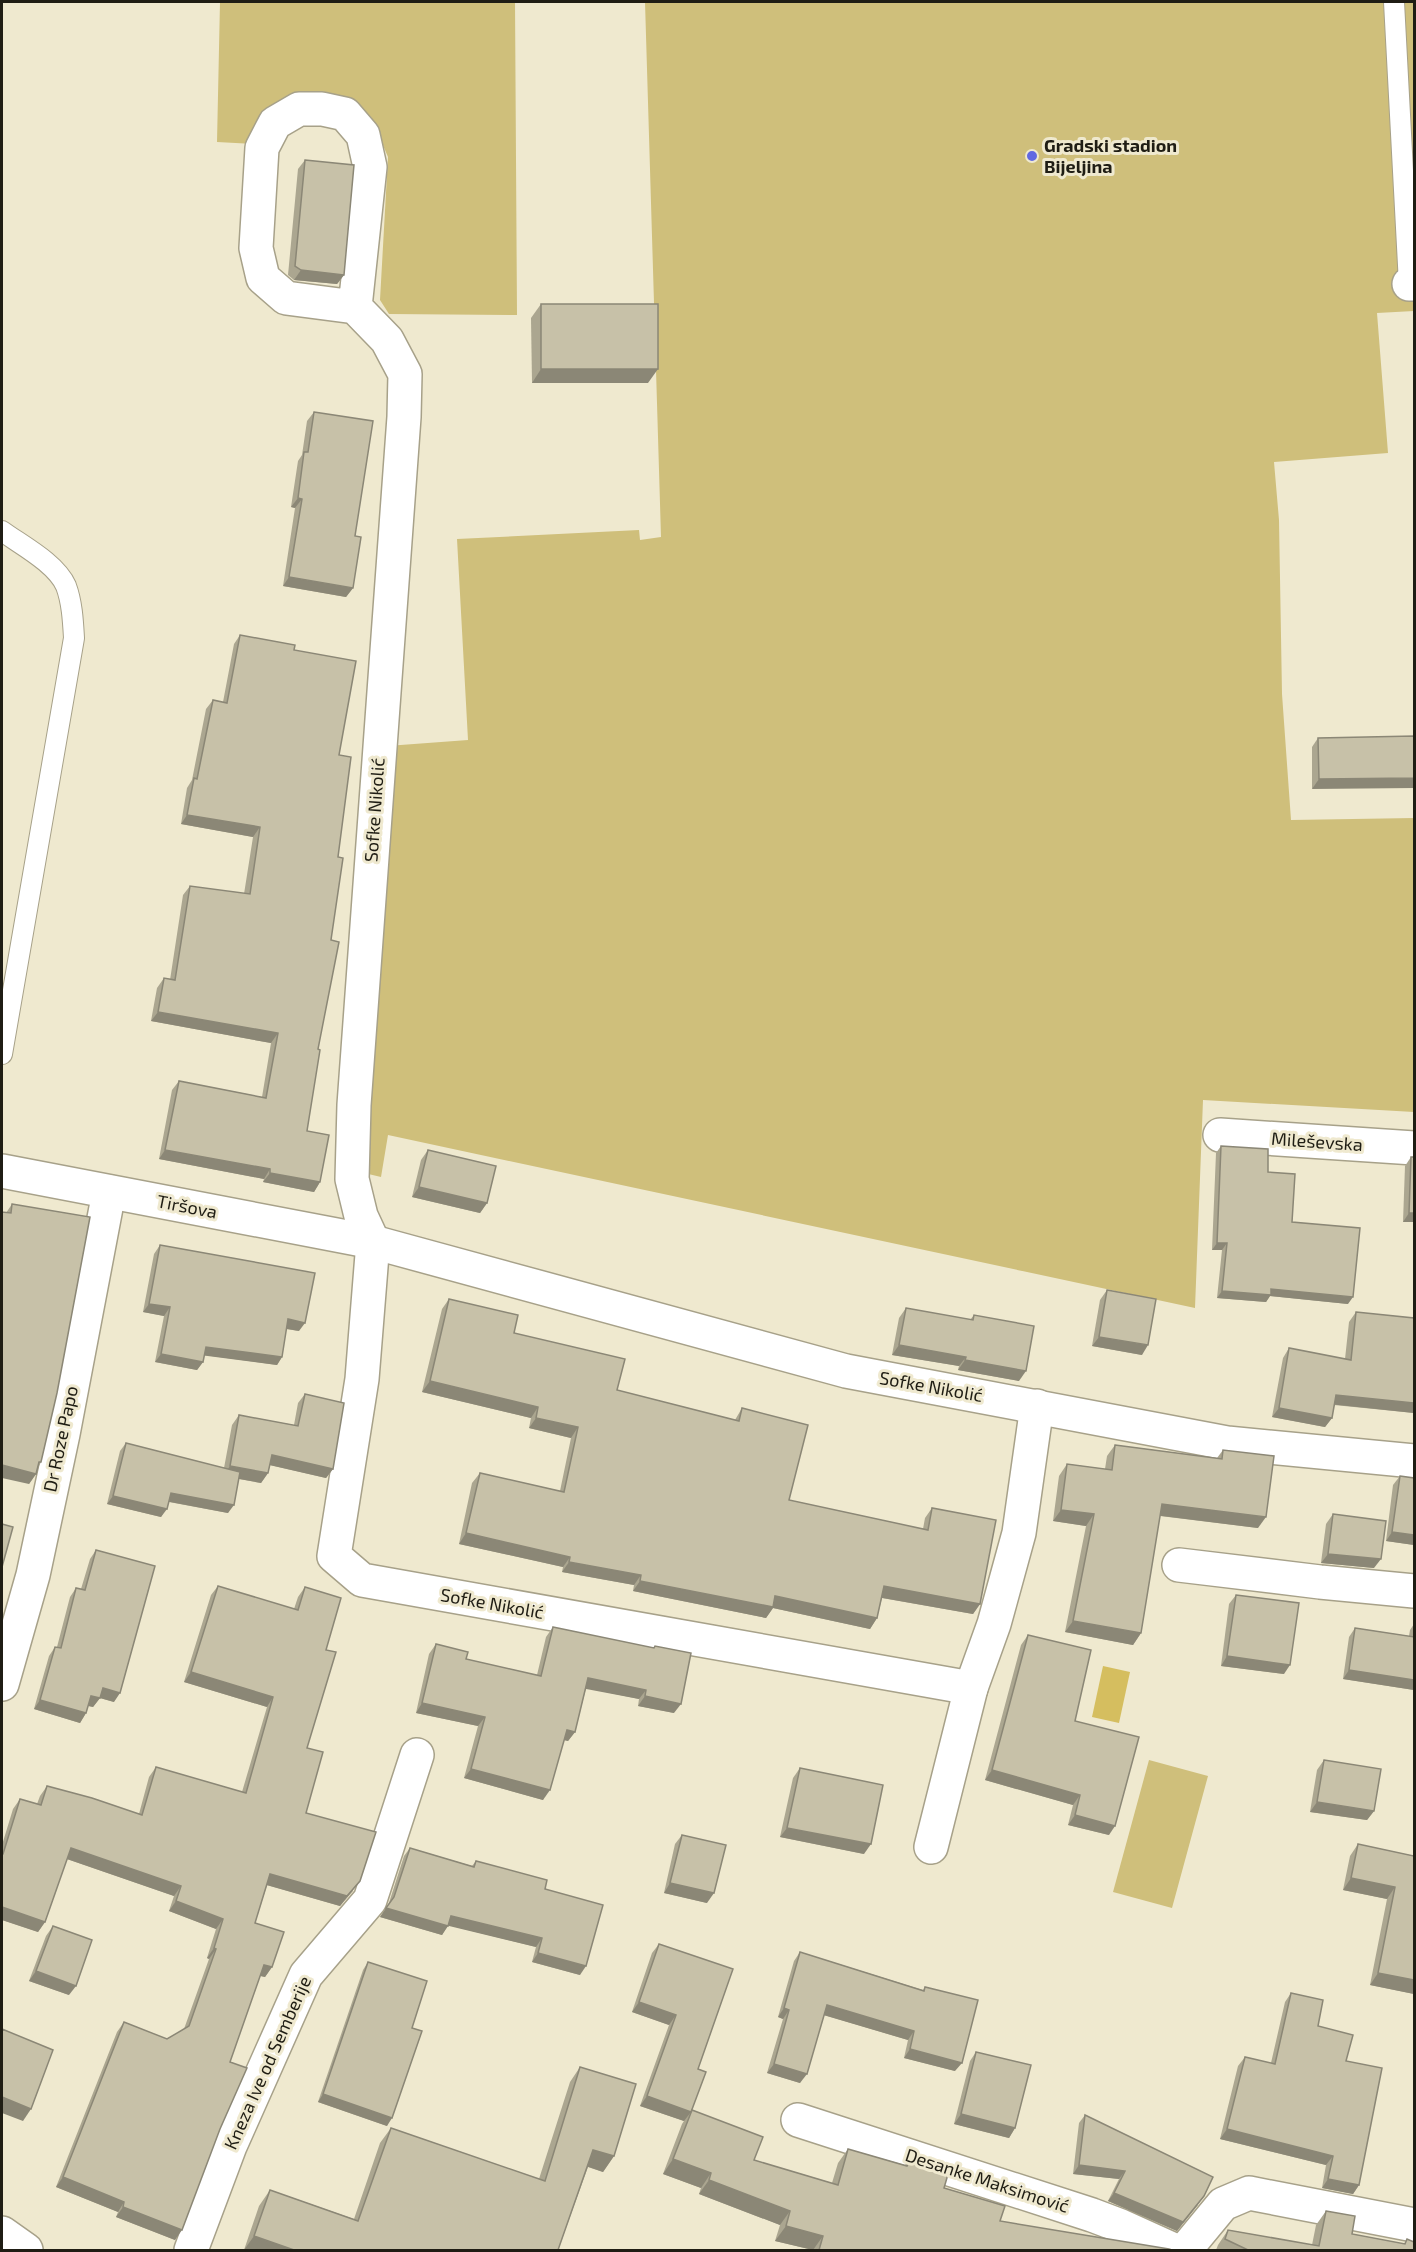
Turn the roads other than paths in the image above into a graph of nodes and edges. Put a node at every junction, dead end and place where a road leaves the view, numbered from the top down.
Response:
1 (1394, 2) edge
2 (1412, 284) edge
3 (355, 307) junction
4 (2, 531) edge
5 (2, 1054) edge
6 (1220, 1135) dead end
7 (1414, 1148) edge
8 (2, 1171) edge
9 (110, 1192) junction
10 (373, 1242) junction
11 (1037, 1406) junction
12 (1414, 1461) edge
13 (1179, 1565) dead end
14 (1414, 1591) edge
15 (2, 1684) edge
16 (971, 1688) junction
17 (417, 1755) dead end
18 (931, 1847) dead end
19 (798, 2120) dead end
20 (1414, 2224) edge
21 (2, 2233) edge
22 (26, 2250) edge
23 (191, 2250) edge
24 (1173, 2250) edge
25 (1185, 2250) edge

1 - 2 lane
3 - 3 street
3 - 10 street, Sofke Nikolić
4 - 5 lane
6 - 7 street, Mileševska
8 - 9 street, Tiršova
9 - 10 street, Tiršova
9 - 15 street, Dr Roze Papo
10 - 11 street, Sofke Nikolić
10 - 16 street, Sofke Nikolić
11 - 12 street, Sofke Nikolić
11 - 16 street
13 - 14 street
16 - 18 street
17 - 23 street, Kneza Ive od Semberije
19 - 24 street, Desanke Maksimović
20 - 25 street
21 - 22 street

